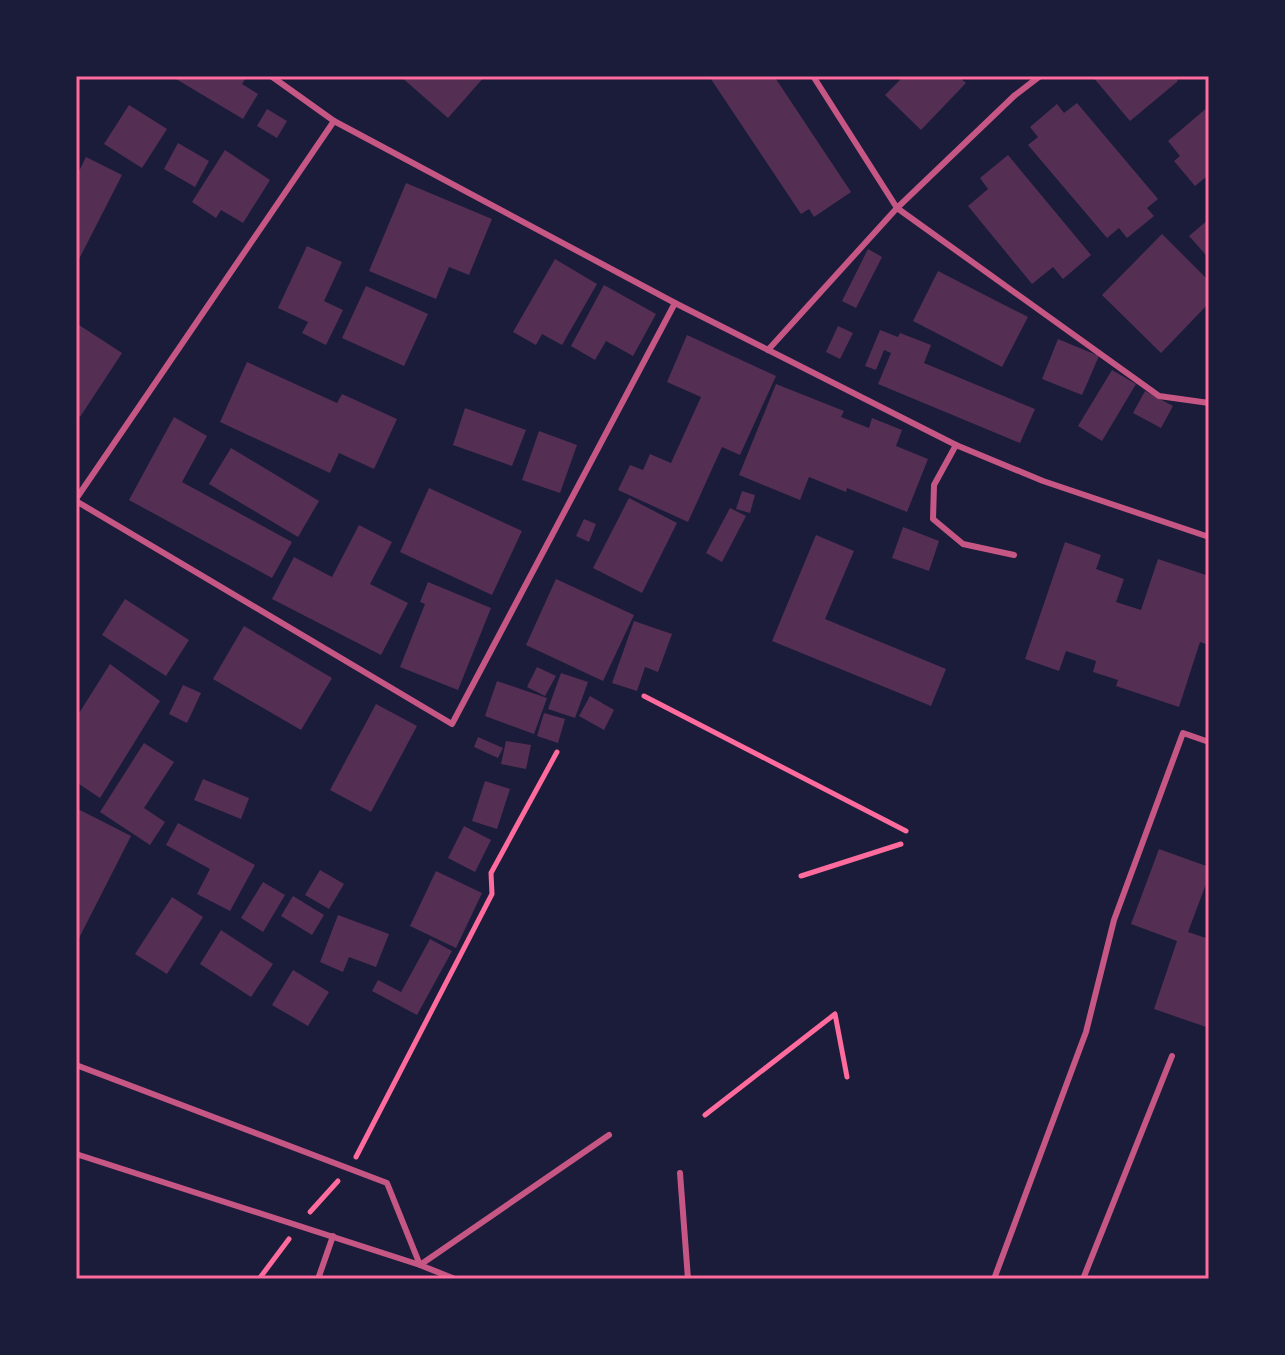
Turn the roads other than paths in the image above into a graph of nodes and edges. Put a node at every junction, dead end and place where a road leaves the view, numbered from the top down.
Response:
1 (271, 76) edge
2 (813, 76) edge
3 (1040, 76) edge
4 (334, 121) junction
5 (897, 208) junction
6 (675, 303) junction
7 (768, 350) junction
8 (1209, 403) edge
9 (956, 445) junction
10 (76, 500) edge
11 (1209, 537) edge
12 (1014, 555) dead end
13 (1209, 742) edge
14 (1172, 1056) dead end
15 (76, 1065) edge
16 (609, 1135) dead end
17 (76, 1154) edge
18 (680, 1173) dead end
19 (333, 1236) junction
20 (420, 1265) junction
21 (318, 1279) edge
22 (455, 1279) edge
23 (688, 1279) edge
24 (994, 1279) edge
25 (1083, 1279) edge

1 - 4 lane
2 - 5 lane
3 - 5 lane
4 - 6 lane
4 - 10 lane
5 - 7 lane
5 - 8 lane
6 - 7 lane
6 - 10 lane
7 - 9 lane
9 - 11 lane
9 - 12 lane
13 - 24 lane
14 - 25 lane
15 - 20 lane
16 - 20 lane
17 - 19 lane
18 - 23 lane
19 - 20 lane
19 - 21 lane
20 - 22 lane

